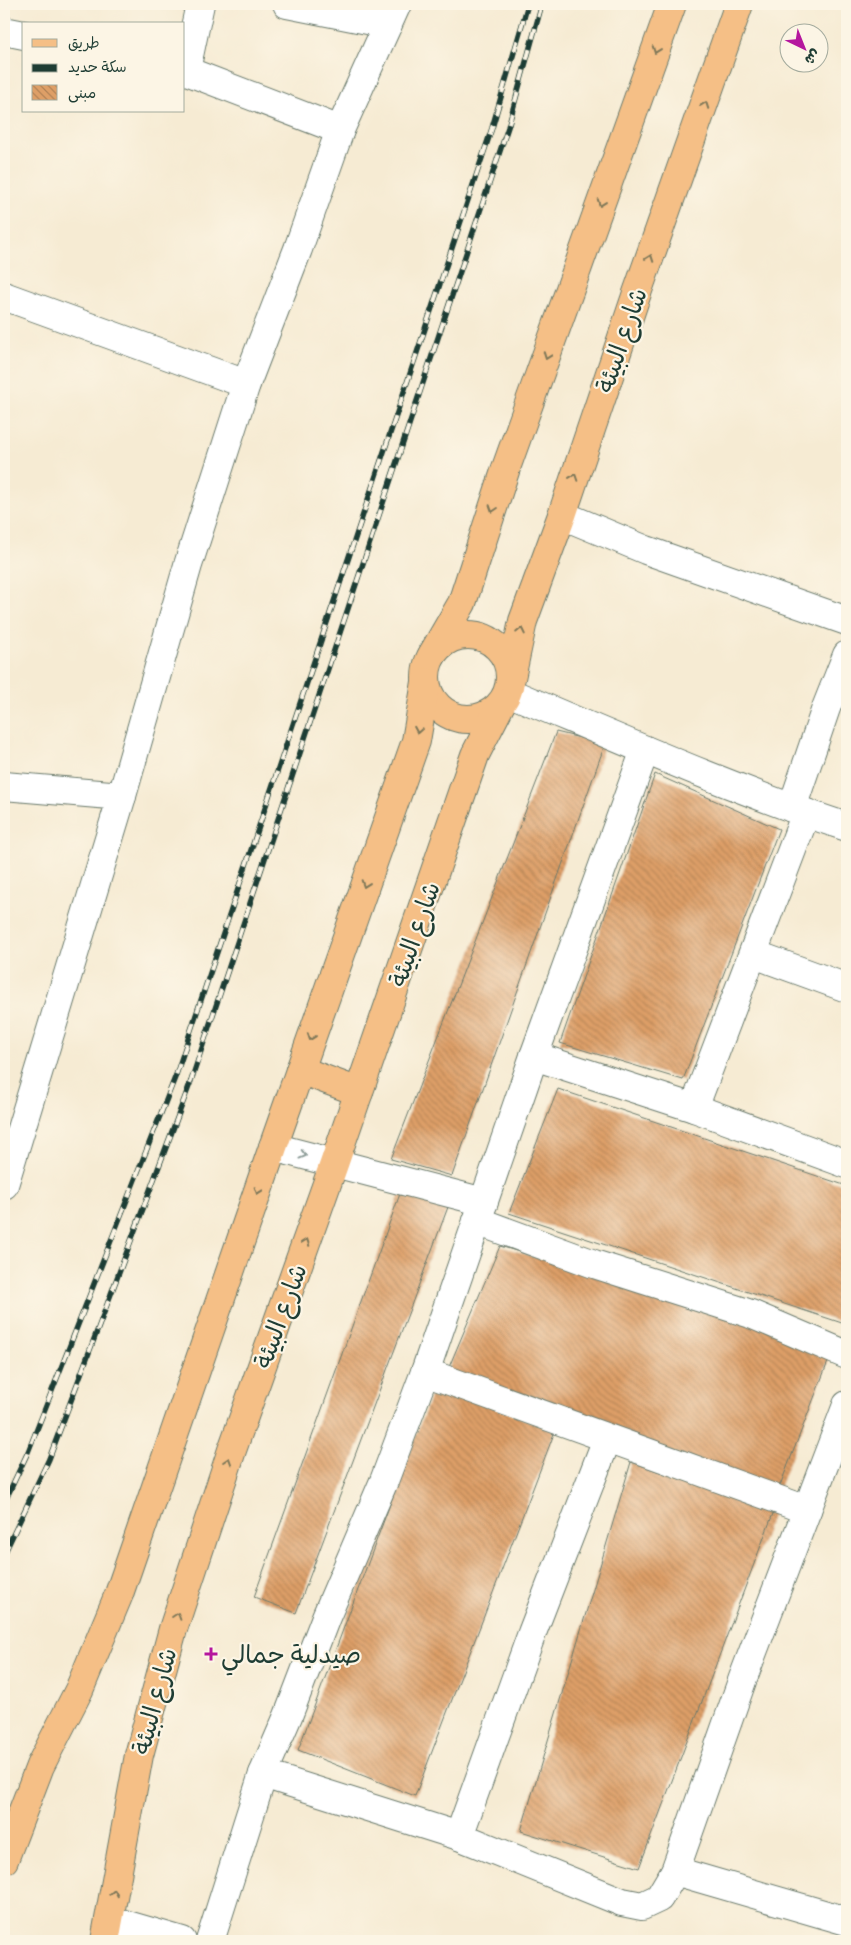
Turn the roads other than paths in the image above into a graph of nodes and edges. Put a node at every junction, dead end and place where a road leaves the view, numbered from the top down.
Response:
1 (200, 4) edge
2 (287, 4) edge
3 (672, 4) edge
4 (740, 4) edge
5 (392, 14) edge
6 (4, 31) edge
7 (22, 35) edge
8 (185, 70) edge
9 (340, 130) junction
10 (4, 296) edge
11 (246, 384) junction
12 (562, 515) junction
13 (847, 621) edge
14 (432, 655) junction
15 (847, 655) edge
16 (426, 682) junction
17 (507, 692) junction
18 (646, 750) junction
19 (4, 786) edge
20 (122, 796) junction
21 (799, 811) junction
22 (847, 827) edge
23 (754, 954) junction
24 (847, 988) edge
25 (534, 1056) junction
26 (300, 1070) junction
27 (359, 1092) junction
28 (694, 1108) junction
29 (12, 1134) edge
30 (273, 1147) junction
31 (334, 1164) junction
32 (847, 1164) edge
33 (4, 1185) edge
34 (480, 1212) junction
35 (847, 1355) edge
36 (425, 1372) junction
37 (847, 1405) edge
38 (607, 1439) junction
39 (807, 1510) junction
40 (263, 1774) junction
41 (459, 1836) junction
42 (4, 1860) edge
43 (675, 1871) junction
44 (847, 1921) edge
45 (107, 1931) edge
46 (182, 1941) edge
47 (210, 1941) edge

1 - 8 street
2 - 5 street
3 -> 14 main road
12 -> 4 main road, شارع البيئة
5 - 9 street
6 - 7 street
8 - 9 street
9 - 11 street
10 - 11 street
11 - 20 street
12 - 13 street
17 -> 12 main road, شارع البيئة
14 - 16 main road
14 - 17 main road
15 - 21 street
16 - 17 main road
16 -> 26 main road
17 - 18 street
17 - 27 main road, شارع البيئة
18 - 21 street
18 - 25 street
19 - 20 street
20 - 29 street
21 - 22 street
21 - 23 street
23 - 24 street
23 - 28 street
25 - 28 street
25 - 34 street
26 - 27 main road
26 - 30 main road
27 - 31 main road, شارع البيئة
28 - 32 street
29 - 33 street
30 -> 31 street
30 -> 42 main road
31 - 34 street
45 -> 31 main road, شارع البيئة
34 - 35 street
34 - 36 street
36 - 38 street
36 - 40 street
37 - 39 street
38 - 39 street
38 - 41 street
39 - 43 street
40 - 41 street
40 - 47 street
41 - 43 street
43 - 44 street
45 - 46 street

